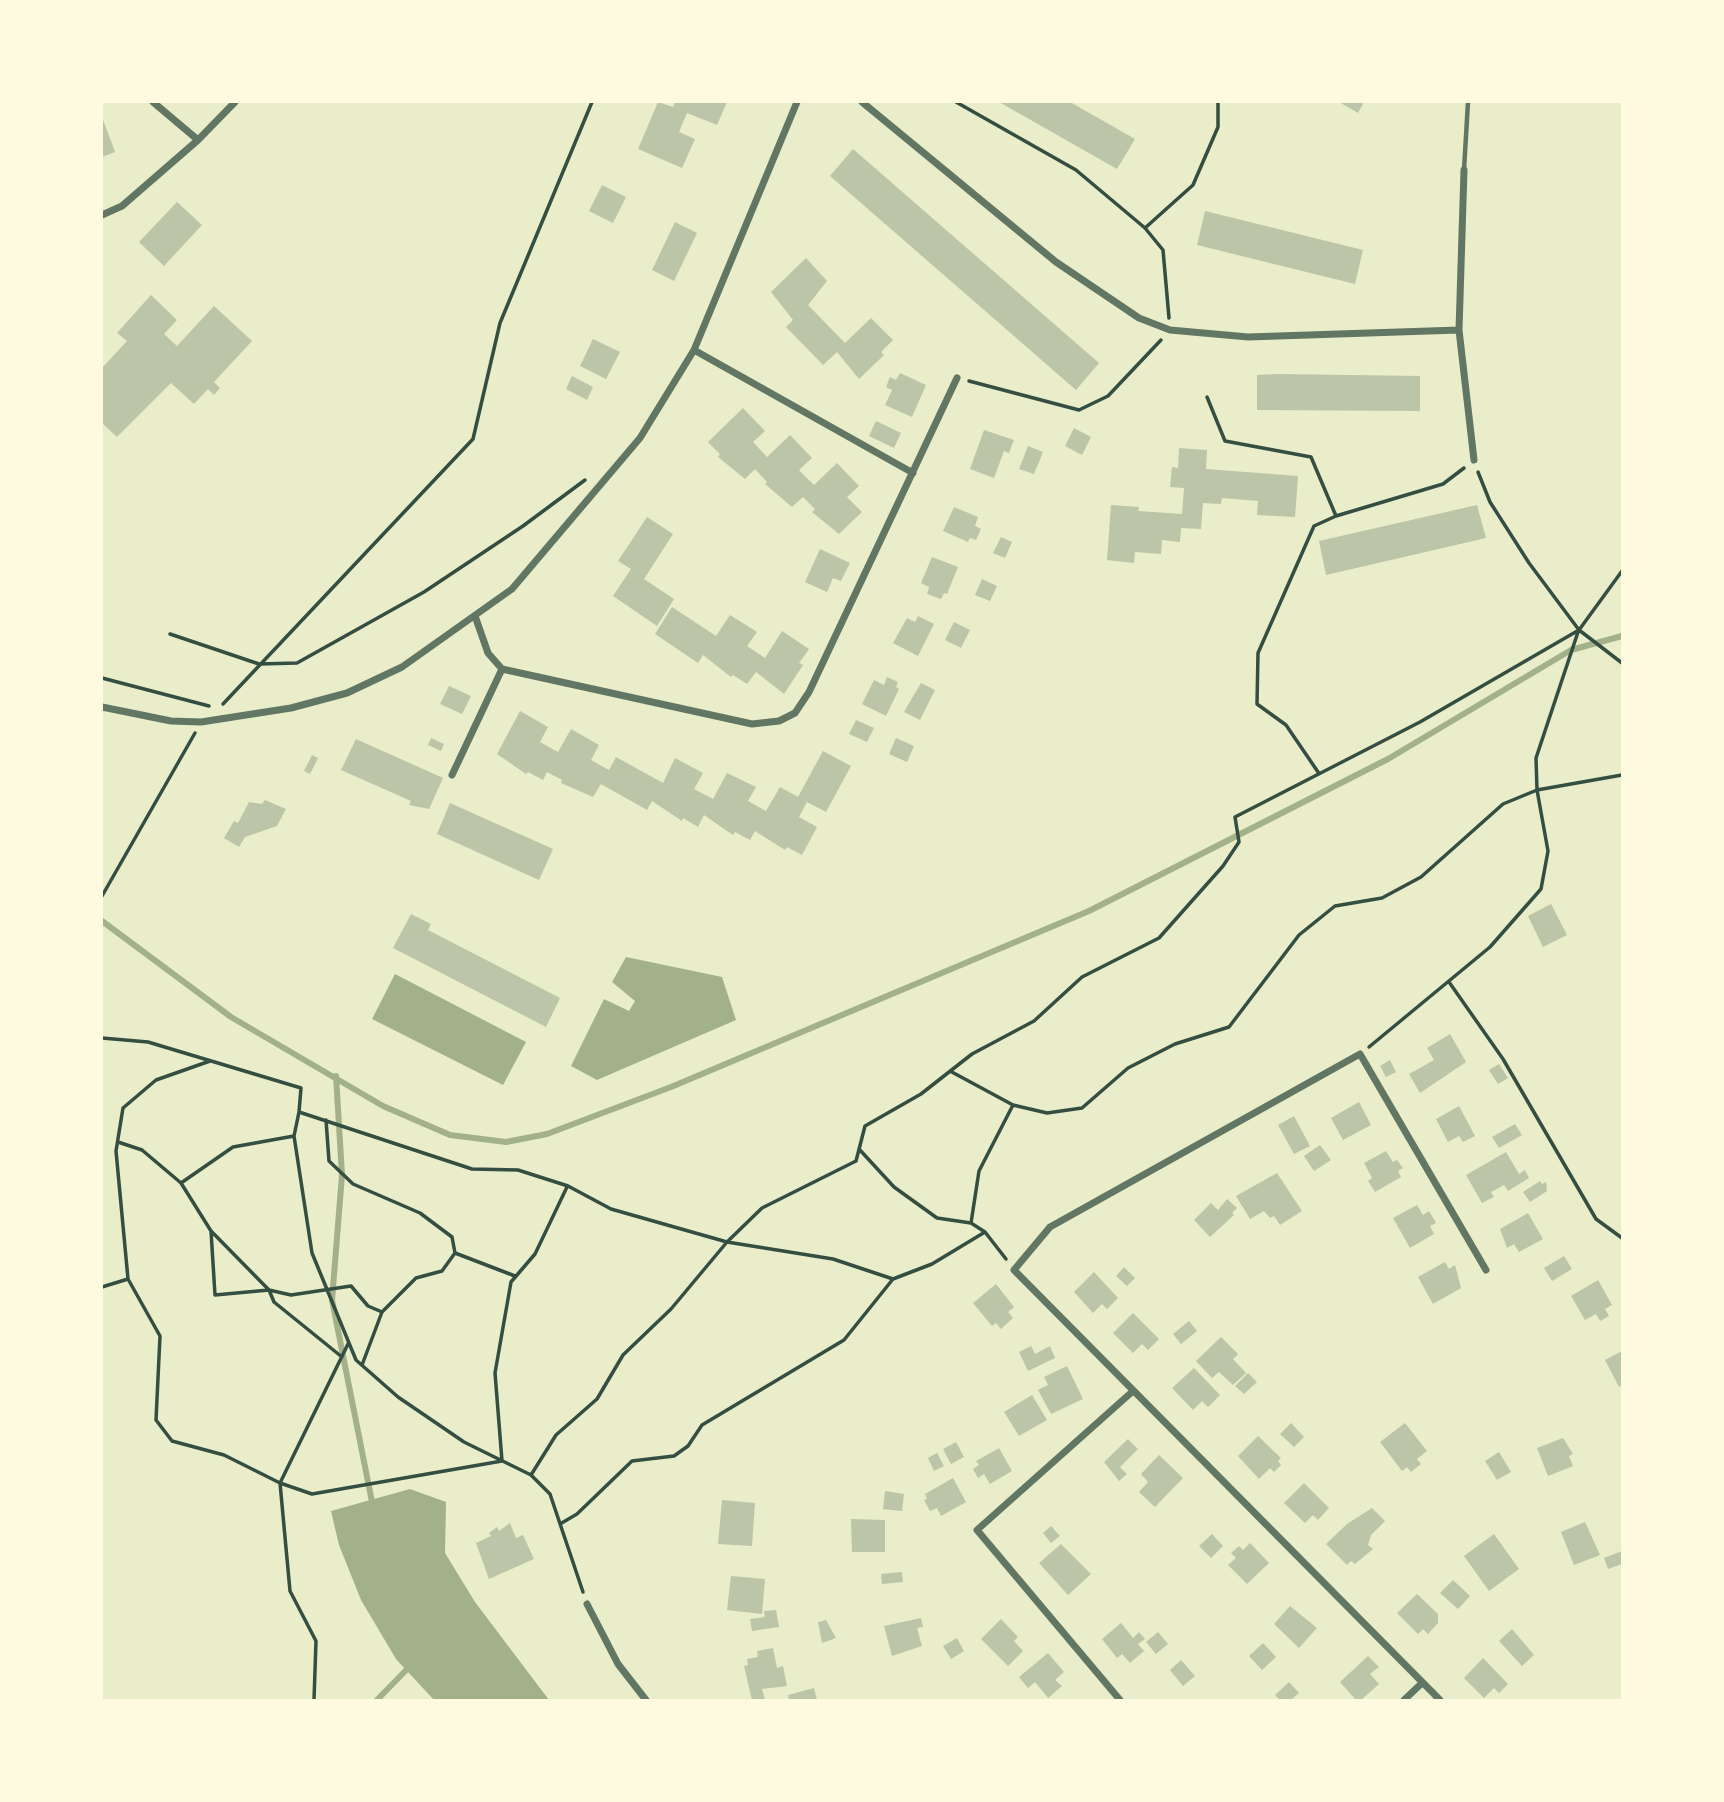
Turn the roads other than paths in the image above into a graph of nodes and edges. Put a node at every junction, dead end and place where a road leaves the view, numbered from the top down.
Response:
1 (153, 102) edge
2 (235, 102) edge
3 (797, 102) edge
4 (862, 102) edge
5 (1468, 102) edge
6 (198, 140) junction
7 (1464, 170) joint
8 (102, 215) edge
9 (1459, 330) junction
10 (694, 350) junction
11 (957, 378) dead end
12 (1474, 460) road end
13 (913, 473) junction
14 (475, 616) junction
15 (502, 669) junction
16 (102, 707) edge
17 (452, 775) dead end
18 (1486, 1270) dead end
19 (1133, 1391) junction
20 (587, 1604) road end
21 (1422, 1683) junction
22 (646, 1700) edge
23 (1120, 1700) edge
24 (1404, 1700) edge
25 (1440, 1700) edge

1 - 6 street
2 - 6 street
3 - 10 street
4 - 9 street
5 - 7 lane
6 - 8 street
7 - 9 street
9 - 12 street
10 - 13 street
10 - 14 street
11 - 13 street
13 - 15 street
14 - 15 street
14 - 16 street
15 - 17 street
18 - 19 street
19 - 21 street
19 - 23 street
20 - 22 street
21 - 24 street
21 - 25 street

